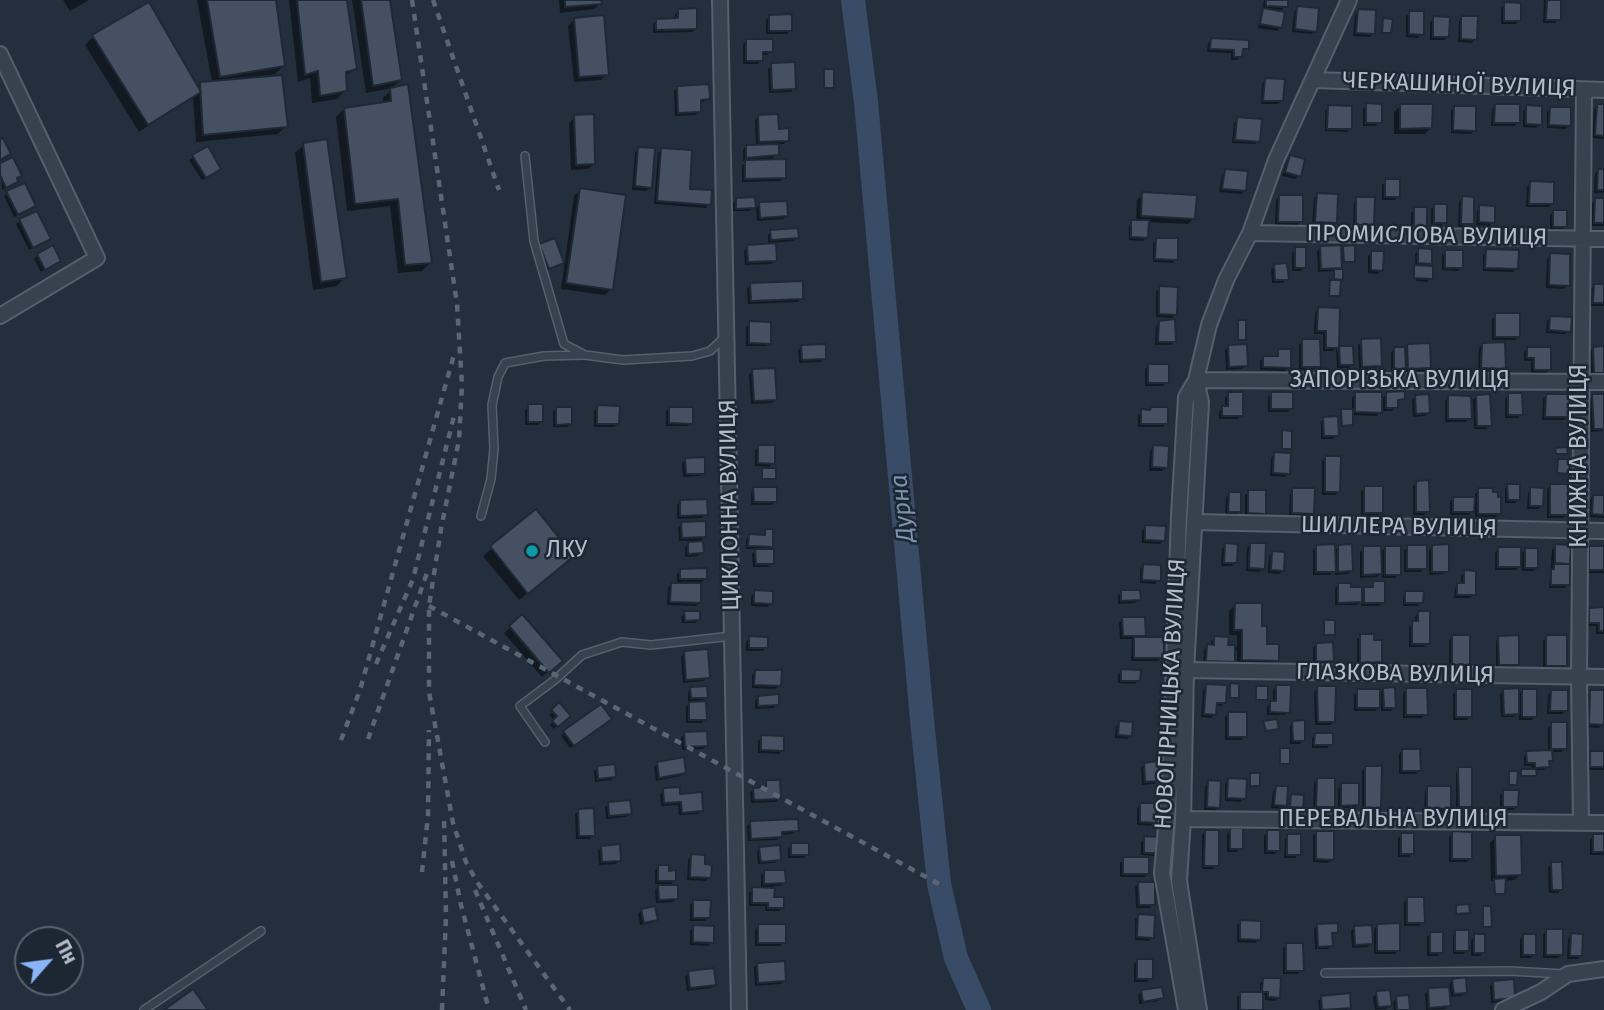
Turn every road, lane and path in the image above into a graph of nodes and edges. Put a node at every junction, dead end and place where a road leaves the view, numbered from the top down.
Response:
1 (720, 0) edge
2 (1349, 0) edge
3 (0, 54) edge
4 (1314, 80) junction
5 (1584, 90) junction
6 (1604, 90) edge
7 (526, 156) dead end
8 (1250, 233) junction
9 (1581, 239) junction
10 (1604, 239) edge
11 (0, 316) edge
12 (727, 335) junction
13 (585, 355) junction
14 (1196, 380) junction
15 (1580, 381) junction
16 (1604, 382) edge
17 (481, 516) dead end
18 (1195, 522) junction
19 (1579, 531) junction
20 (1604, 531) edge
21 (732, 636) junction
22 (1186, 670) junction
23 (1579, 677) junction
24 (1604, 677) edge
25 (544, 742) dead end
26 (1183, 819) junction
27 (1581, 822) junction
28 (1604, 822) edge
29 (261, 931) dead end
30 (1604, 970) edge
31 (1325, 973) dead end
32 (1568, 974) junction
33 (144, 1010) edge
34 (739, 1010) edge
35 (1186, 1010) edge
36 (1199, 1010) edge
37 (1503, 1010) edge

1 - 12 street, ЦИКЛОННА ВУЛИЦЯ
2 - 4 street, НОВОГІРНИЦЬКА ВУЛИЦЯ
3 - 11 street
4 - 5 street, ЧЕРКАШИНОЇ ВУЛИЦЯ
4 - 8 street, НОВОГІРНИЦЬКА ВУЛИЦЯ
5 - 6 street, ЧЕРКАШИНОЇ ВУЛИЦЯ
5 - 9 street, КНИЖНА ВУЛИЦЯ
7 - 13 lane
8 - 9 street, ПРОМИСЛОВА ВУЛИЦЯ
8 - 14 street, НОВОГІРНИЦЬКА ВУЛИЦЯ
9 - 10 street, ПРОМИСЛОВА ВУЛИЦЯ
9 - 15 street, КНИЖНА ВУЛИЦЯ
12 - 13 lane
12 - 21 street, ЦИКЛОННА ВУЛИЦЯ
13 - 17 lane
14 - 15 street, ЗАПОРІЗЬКА ВУЛИЦЯ
14 - 18 street, НОВОГІРНИЦЬКА ВУЛИЦЯ
14 - 35 street, НОВОГІРНИЦЬКА ВУЛИЦЯ
15 - 16 street, ЗАПОРІЗЬКА ВУЛИЦЯ
15 - 19 street, КНИЖНА ВУЛИЦЯ
18 - 19 street, ШИЛЛЕРА ВУЛИЦЯ
18 - 22 street, НОВОГІРНИЦЬКА ВУЛИЦЯ
19 - 20 street, ШИЛЛЕРА ВУЛИЦЯ
19 - 23 street, КНИЖНА ВУЛИЦЯ
21 - 25 lane
21 - 34 street, ЦИКЛОННА ВУЛИЦЯ
22 - 23 street, ГЛАЗКОВА ВУЛИЦЯ
22 - 26 street, НОВОГІРНИЦЬКА ВУЛИЦЯ
23 - 24 street, ГЛАЗКОВА ВУЛИЦЯ
23 - 27 street, КНИЖНА ВУЛИЦЯ
26 - 27 street, ПЕРЕВАЛЬНА ВУЛИЦЯ
26 - 36 street, НОВОГІРНИЦЬКА ВУЛИЦЯ
27 - 28 street, ПЕРЕВАЛЬНА ВУЛИЦЯ
29 - 33 lane
30 - 32 street
31 - 32 lane
32 - 37 street

